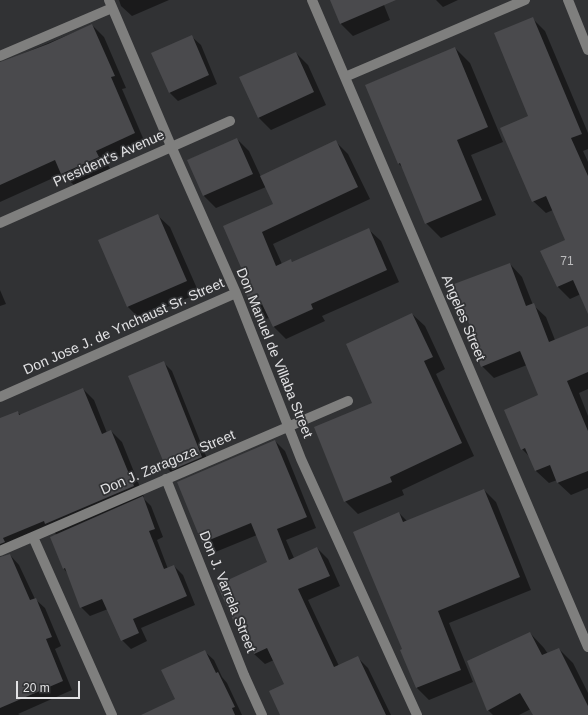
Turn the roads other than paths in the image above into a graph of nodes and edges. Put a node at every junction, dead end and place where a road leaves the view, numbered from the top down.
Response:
1 (312, 0) edge
2 (525, 0) edge
3 (568, 0) edge
4 (111, 4) edge
5 (588, 50) edge
6 (0, 56) edge
7 (345, 77) junction
8 (230, 121) dead end
9 (171, 146) junction
10 (0, 223) edge
11 (236, 293) junction
12 (0, 397) edge
13 (348, 401) dead end
14 (288, 427) junction
15 (166, 479) junction
16 (33, 537) junction
17 (0, 551) edge
18 (588, 647) edge
19 (112, 715) edge
20 (262, 715) edge
21 (417, 715) edge

1 - 7 street, Angeles Street
2 - 7 street
3 - 5 street
4 - 6 street
4 - 9 street, Don Manuel de Villaba Street
7 - 18 street, Angeles Street
8 - 9 street, President's Avenue
9 - 10 street, President's Avenue
9 - 11 street, Don Manuel de Villaba Street
11 - 12 street, Don Jose J. de Ynchaust Sr. Street
11 - 14 street, Don Manuel de Villaba Street
13 - 14 street, Don J. Zaragoza Street
14 - 15 street, Don J. Zaragoza Street
14 - 21 street, Don Manuel de Villaba Street
15 - 16 street, Don J. Zaragoza Street
15 - 20 street, Don J. Varrela Street
16 - 17 street, Don J. Zaragoza Street
16 - 19 street

